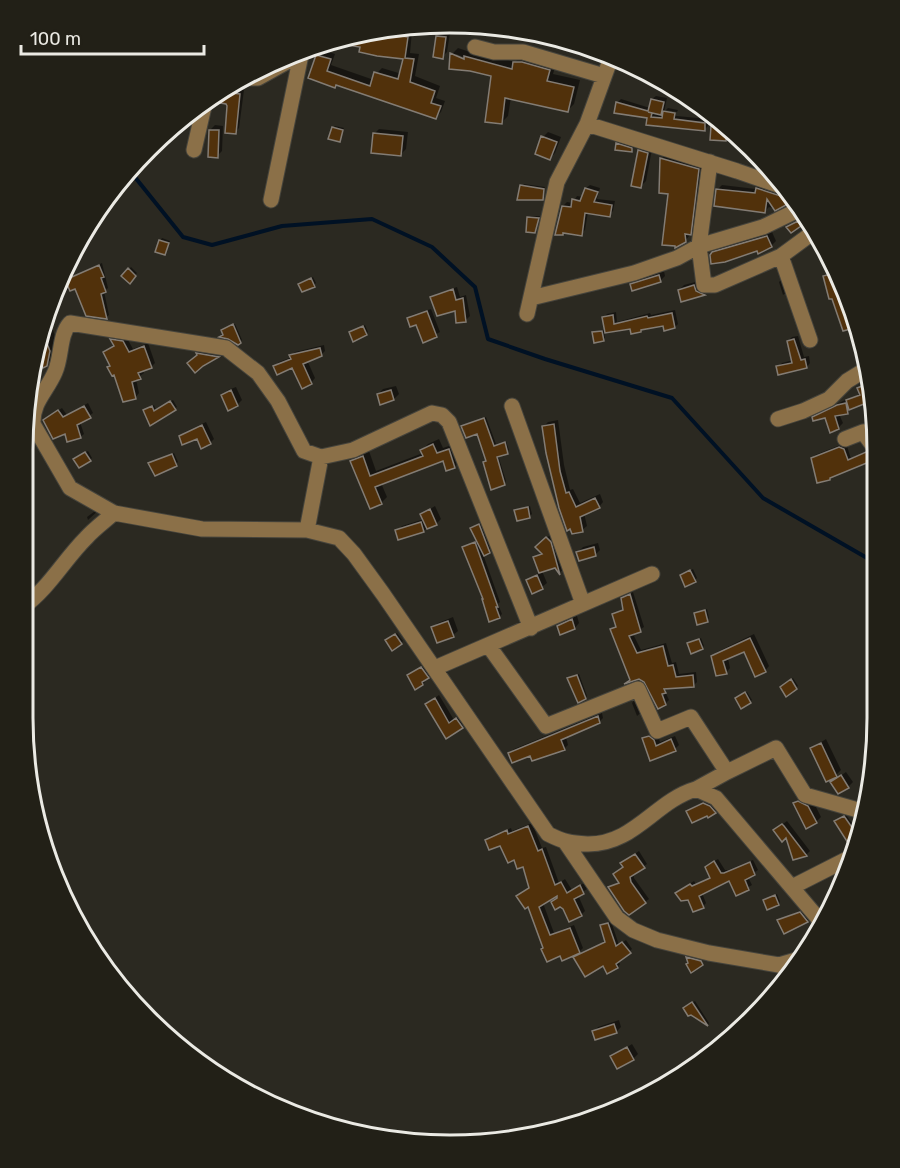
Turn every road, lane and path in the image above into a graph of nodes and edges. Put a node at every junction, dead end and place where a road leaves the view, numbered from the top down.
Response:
1 (475, 47) dead end
2 (300, 61) edge
3 (608, 64) edge
4 (604, 76) junction
5 (202, 115) edge
6 (587, 123) junction
7 (194, 150) dead end
8 (710, 162) junction
9 (771, 184) edge
10 (271, 200) dead end
11 (793, 213) edge
12 (808, 236) edge
13 (699, 246) junction
14 (781, 256) junction
15 (531, 298) junction
16 (527, 314) dead end
17 (810, 340) dead end
18 (860, 373) edge
19 (512, 406) dead end
20 (36, 407) edge
21 (778, 419) dead end
22 (34, 426) edge
23 (866, 431) edge
24 (845, 439) dead end
25 (321, 457) junction
26 (114, 513) junction
27 (307, 530) junction
28 (652, 574) dead end
29 (33, 600) edge
30 (582, 604) junction
31 (531, 628) junction
32 (488, 645) junction
33 (435, 668) junction
34 (727, 772) junction
35 (696, 789) junction
36 (857, 810) edge
37 (566, 843) junction
38 (841, 862) edge
39 (792, 887) junction
40 (817, 916) edge
41 (789, 962) edge

1 - 4 street
2 - 10 street
3 - 4 street
4 - 6 street
5 - 7 street
6 - 8 street
6 - 15 street
8 - 9 street
8 - 13 street
11 - 13 street
12 - 14 street
13 - 14 street
13 - 15 street
14 - 17 street
15 - 16 street
18 - 21 street
19 - 30 street
20 - 25 street
22 - 26 street
23 - 24 street
25 - 27 street
25 - 31 street
26 - 27 street
26 - 29 street
27 - 33 street
28 - 30 street
30 - 31 street
31 - 32 street
32 - 33 street
32 - 34 street
33 - 37 street
34 - 35 street
34 - 36 street
35 - 37 street
35 - 39 street
37 - 41 street
38 - 39 street
39 - 40 street

